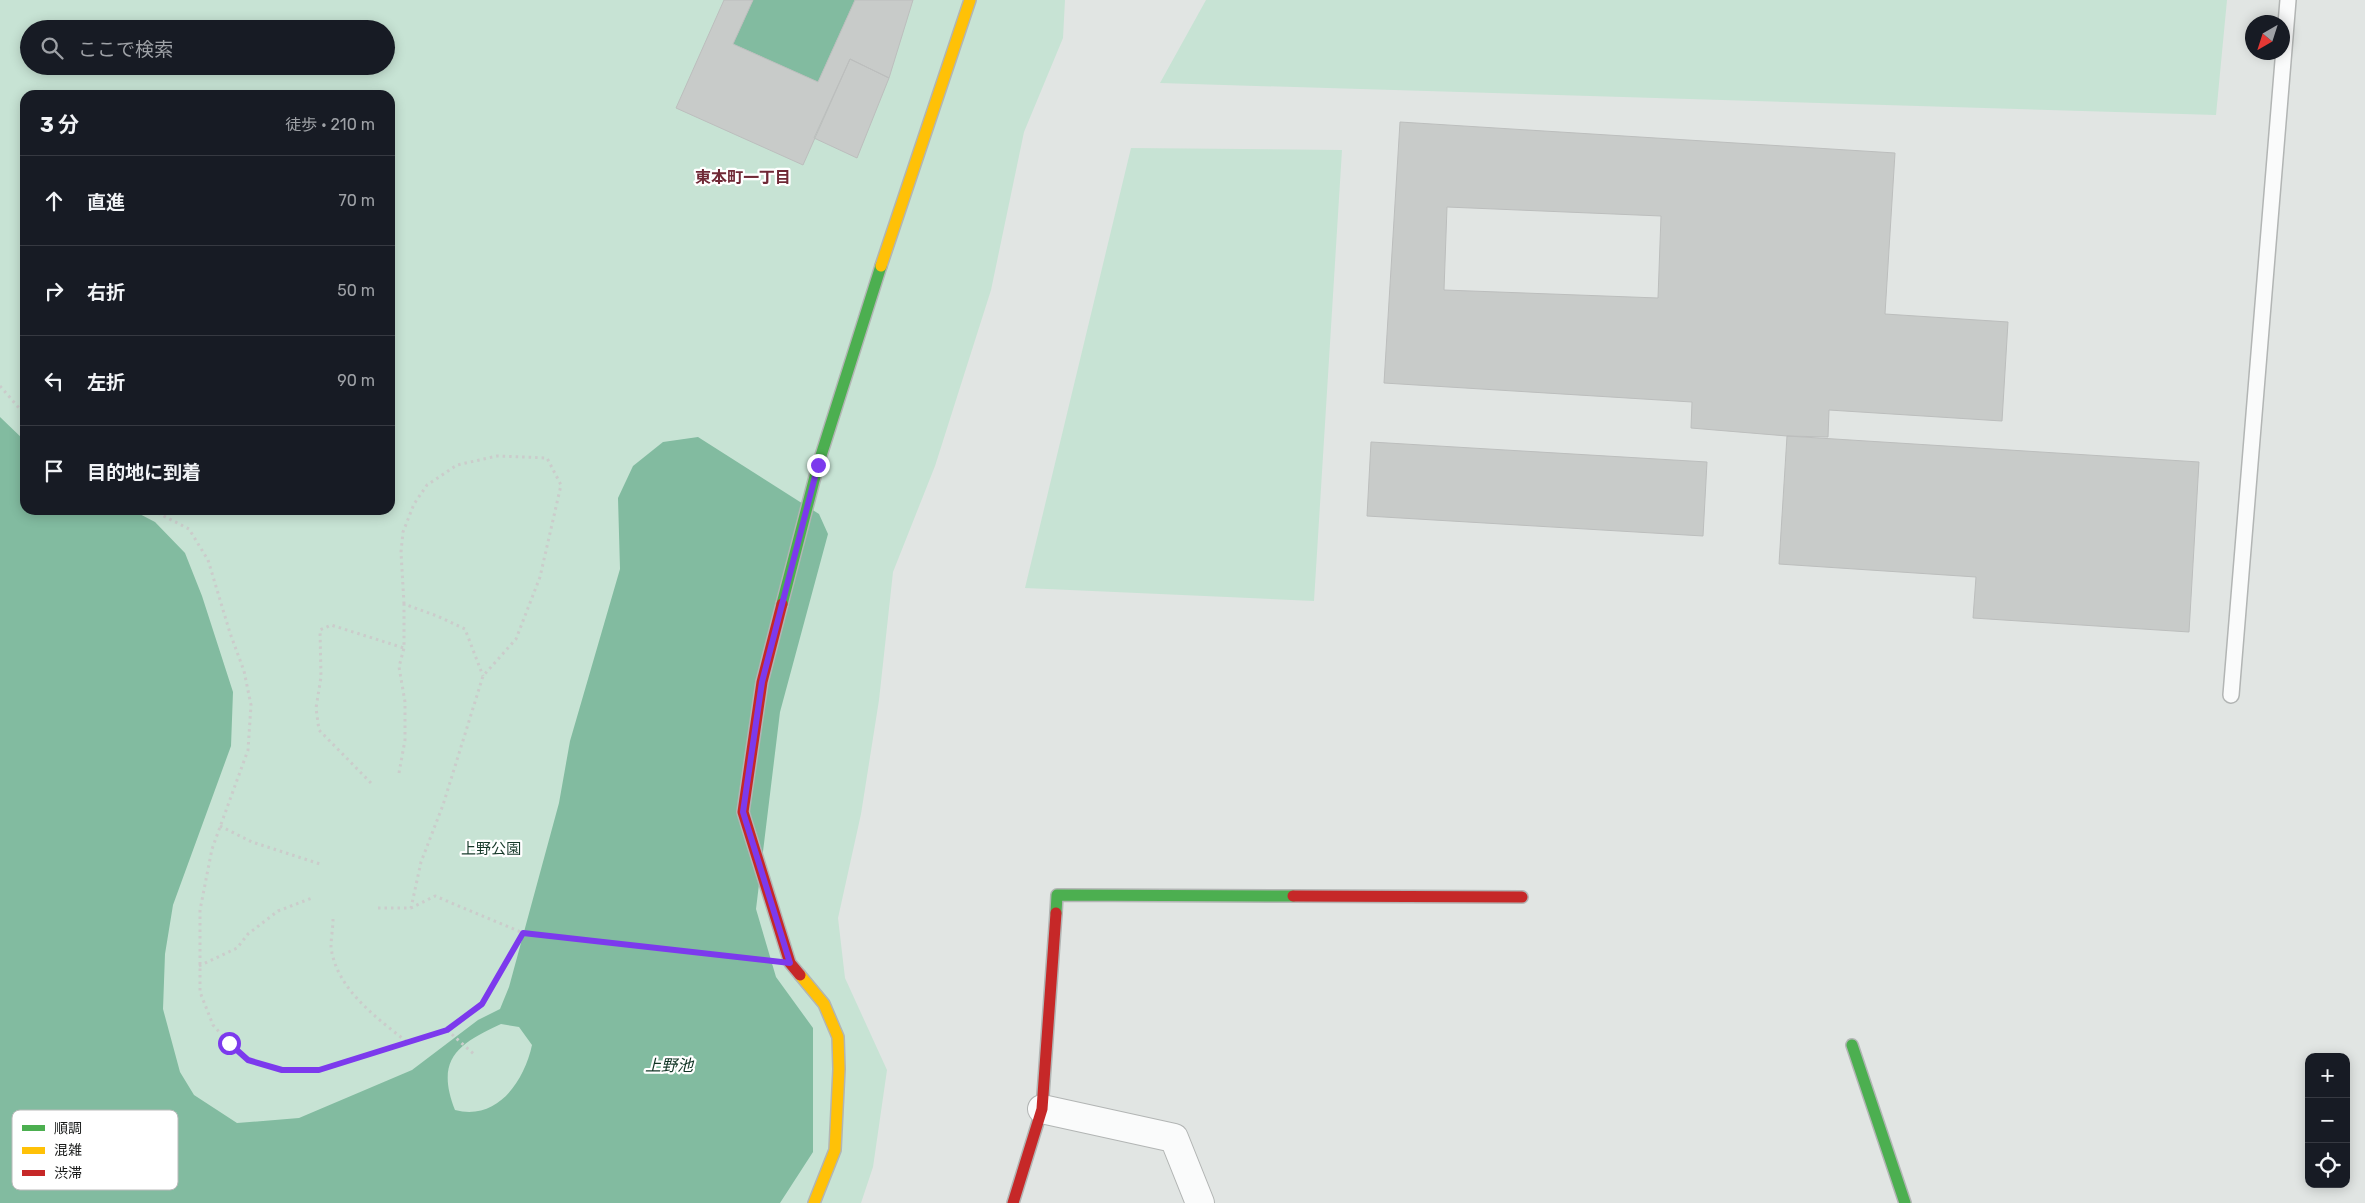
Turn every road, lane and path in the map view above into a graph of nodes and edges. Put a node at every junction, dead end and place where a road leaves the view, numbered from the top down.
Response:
1 (970, 0) edge
2 (2288, 0) edge
3 (0, 386) edge
4 (20, 409) edge
5 (162, 515) edge
6 (404, 604) junction
7 (404, 648) junction
8 (483, 676) junction
9 (2231, 695) dead end
10 (399, 773) dead end
11 (371, 783) dead end
12 (220, 826) junction
13 (323, 865) dead end
14 (1522, 897) dead end
15 (312, 898) dead end
16 (378, 908) dead end
17 (411, 908) junction
18 (334, 919) dead end
19 (523, 933) junction
20 (790, 963) junction
21 (199, 966) junction
22 (447, 1030) junction
23 (408, 1042) junction
24 (1852, 1045) dead end
25 (476, 1056) dead end
26 (1042, 1108) junction
27 (814, 1203) edge
28 (1013, 1203) edge
29 (1200, 1203) edge
30 (1905, 1203) edge

1 - 20 street
2 - 9 lane
3 - 4 path
5 - 12 path
6 - 7 path
6 - 8 path
6 - 8 path
7 - 10 path
7 - 11 path
8 - 17 path
12 - 13 path
12 - 21 path
14 - 26 street
15 - 21 path
16 - 17 path
17 - 19 path
18 - 23 path
19 - 20 path
19 - 22 path
20 - 27 street
21 - 23 path
22 - 23 path
22 - 25 path
24 - 30 street
26 - 28 street
26 - 29 street

